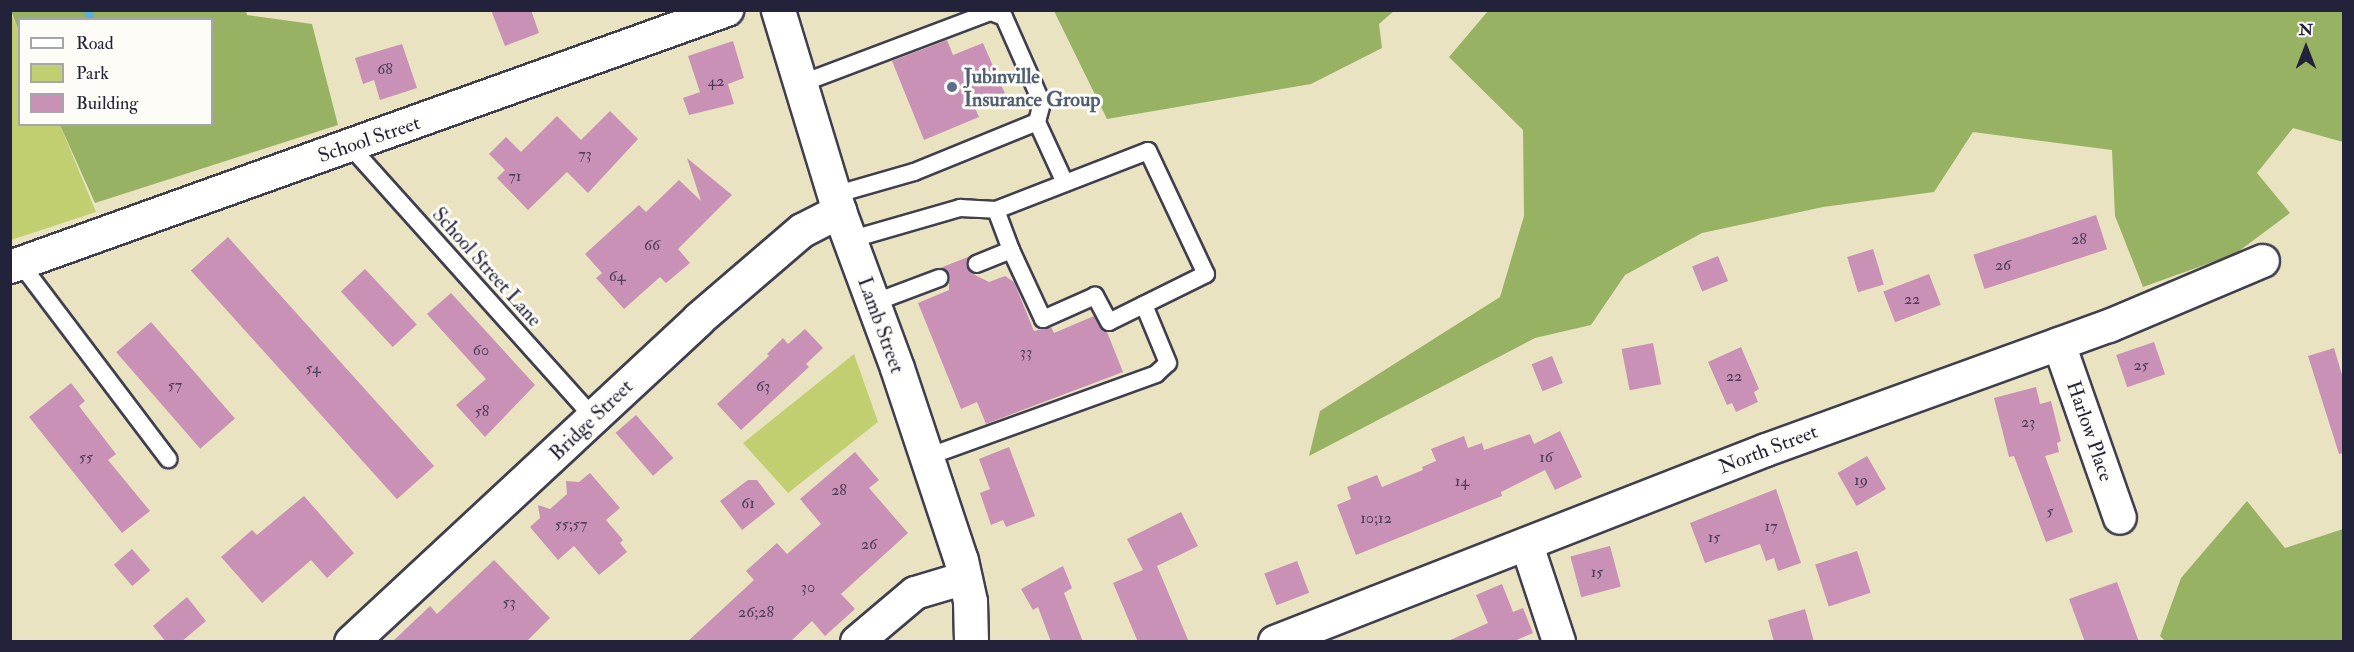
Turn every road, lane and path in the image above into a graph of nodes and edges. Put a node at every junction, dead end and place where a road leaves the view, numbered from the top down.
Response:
1 (727, 10) edge
2 (778, 10) edge
3 (800, 84) junction
4 (1037, 122) junction
5 (349, 145) junction
6 (1065, 183) junction
7 (996, 210) junction
8 (841, 216) junction
9 (1011, 250) junction
10 (2263, 261) dead end
11 (977, 264) dead end
12 (15, 265) edge
13 (939, 278) dead end
14 (873, 303) junction
15 (1144, 304) junction
16 (2059, 344) junction
17 (594, 418) junction
18 (927, 457) junction
19 (168, 459) dead end
20 (2120, 518) dead end
21 (1527, 545) junction
22 (965, 578) junction
23 (351, 642) edge
24 (857, 642) edge
25 (971, 642) edge
26 (1275, 642) edge
27 (1559, 642) edge

1 - 5 street, School Street
2 - 3 main road, Lamb Street
3 - 4 lane
3 - 8 main road, Lamb Street
4 - 6 lane
4 - 8 lane
5 - 12 street, School Street
5 - 17 lane, School Street Lane
6 - 7 lane
6 - 15 lane
7 - 8 lane
7 - 9 lane
8 - 14 main road, Lamb Street
8 - 17 main road, Bridge Street
9 - 11 lane
9 - 15 lane
10 - 16 street, North Street
12 - 19 lane
13 - 14 lane
14 - 18 main road, Lamb Street
15 - 18 lane
16 - 20 street, Harlow Place
16 - 21 street, North Street
17 - 23 main road, Bridge Street
18 - 22 main road, Lamb Street
21 - 26 street, North Street
21 - 27 street
22 - 24 street
22 - 25 main road, Lamb Street

